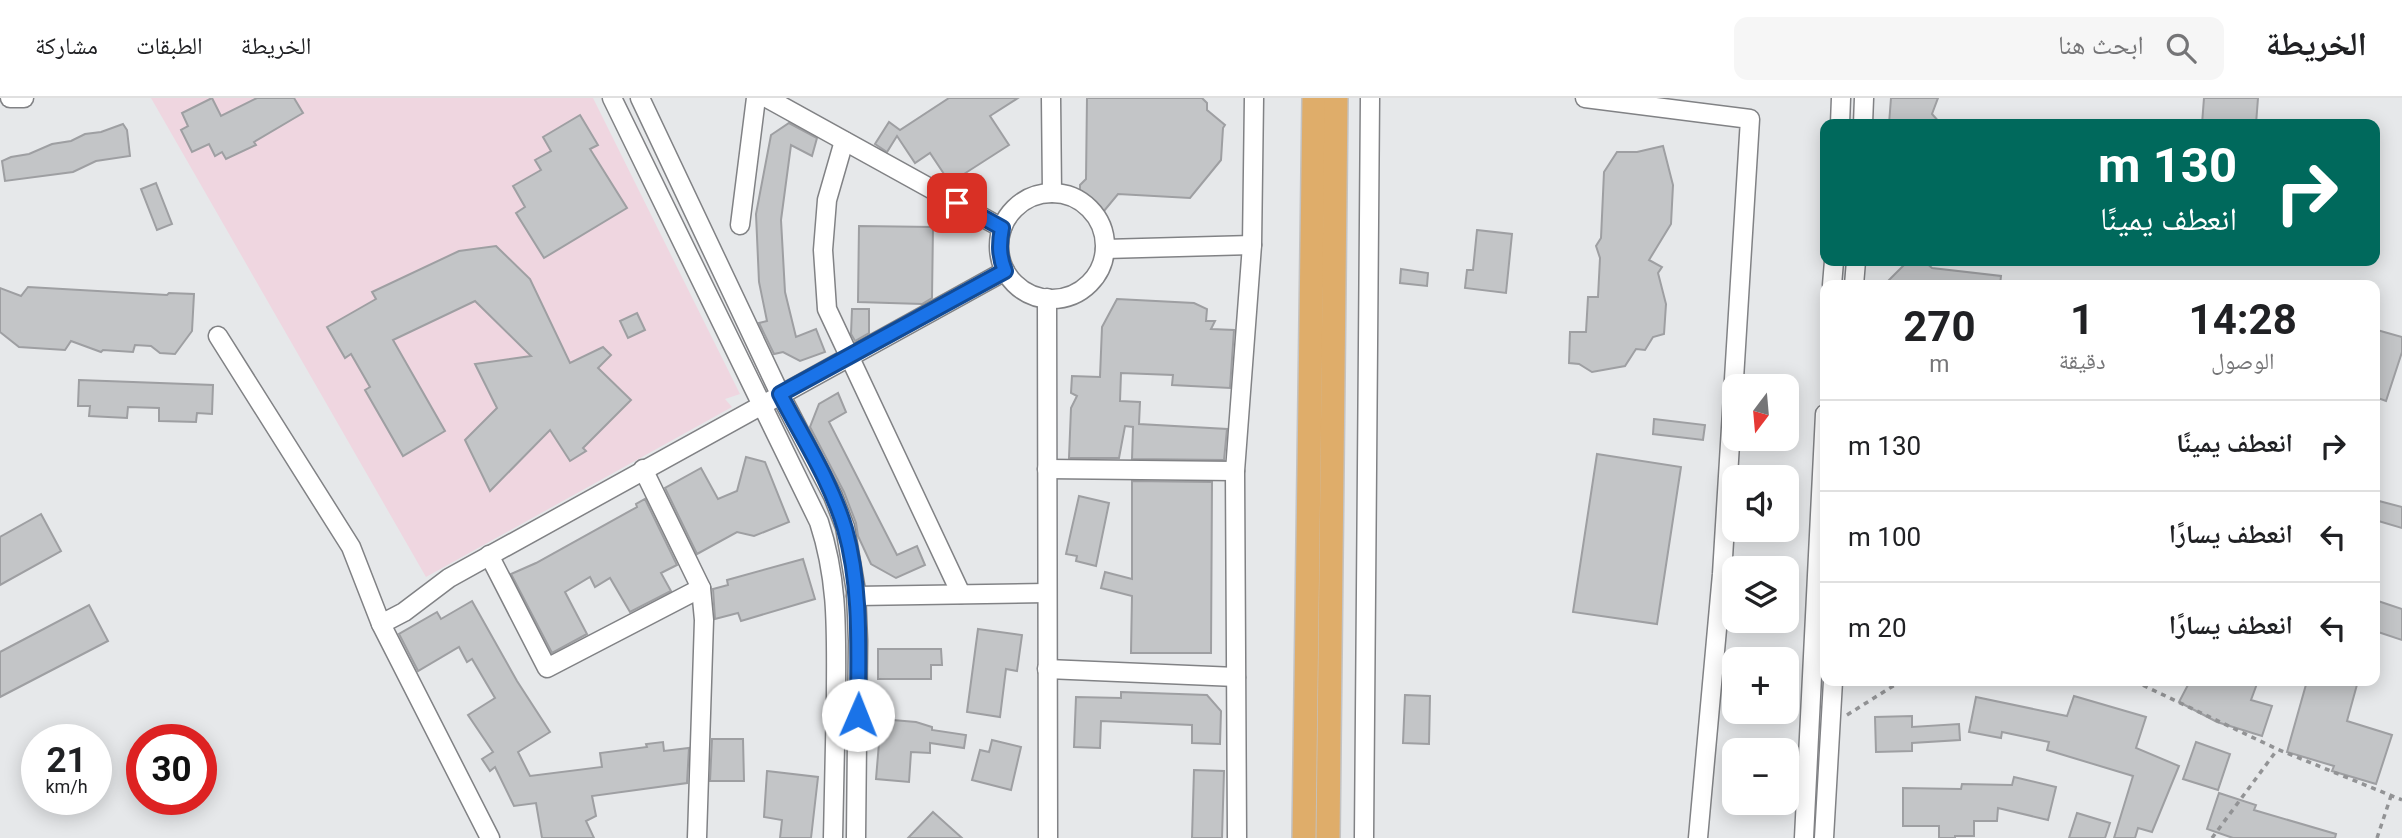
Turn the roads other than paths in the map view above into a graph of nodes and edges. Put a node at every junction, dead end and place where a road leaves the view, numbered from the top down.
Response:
1 (10, 98) edge
2 (24, 98) edge
3 (612, 98) edge
4 (640, 98) edge
5 (756, 98) edge
6 (767, 98) edge
7 (1051, 98) edge
8 (1254, 98) edge
9 (1314, 98) edge
10 (1336, 98) edge
11 (1370, 98) edge
12 (1586, 98) edge
13 (1841, 98) edge
14 (1864, 98) edge
15 (1624, 101) edge
16 (1840, 119) edge
17 (1863, 119) edge
18 (844, 141) junction
19 (1052, 193) junction
20 (740, 225) dead end
21 (1002, 228) junction
22 (1252, 245) junction
23 (1105, 249) junction
24 (1005, 271) junction
25 (1046, 298) junction
26 (218, 337) dead end
27 (849, 356) junction
28 (780, 394) junction
29 (761, 404) junction
30 (643, 469) junction
31 (1047, 469) junction
32 (1235, 471) junction
33 (1820, 515) edge
34 (489, 555) junction
35 (701, 588) junction
36 (1047, 593) junction
37 (961, 594) junction
38 (856, 596) junction
39 (381, 624) junction
40 (1047, 669) junction
41 (1236, 677) junction
42 (1833, 686) edge
43 (490, 838) edge
44 (697, 838) edge
45 (833, 838) edge
46 (856, 838) edge
47 (1048, 838) edge
48 (1237, 838) edge
49 (1304, 838) edge
50 (1328, 838) edge
51 (1364, 838) edge
52 (1698, 838) edge
53 (1804, 838) edge
54 (1824, 838) edge

1 - 2 street
3 - 29 street
4 - 28 street
5 - 20 street
6 - 18 street
7 - 19 street
8 - 22 street
9 - 49 main road
10 - 50 main road
11 - 51 street
12 - 15 street
13 - 16 street
14 - 17 street
15 - 52 street
18 - 21 street
18 - 27 street
19 - 21 street
19 - 23 street
21 - 24 street
22 - 23 street
22 - 32 street
23 - 25 street
24 - 25 street
24 - 27 street
25 - 31 street
26 - 39 street
27 - 28 street
27 - 37 street
28 - 29 street
28 - 38 street
29 - 30 street
29 - 45 street
30 - 34 street
30 - 35 street
31 - 32 street
31 - 36 street
32 - 41 street
33 - 53 street
34 - 35 street
34 - 39 street
35 - 44 street
36 - 37 street
36 - 40 street
37 - 38 street
38 - 46 street
39 - 43 street
40 - 41 street
40 - 47 street
41 - 48 street
42 - 54 street

